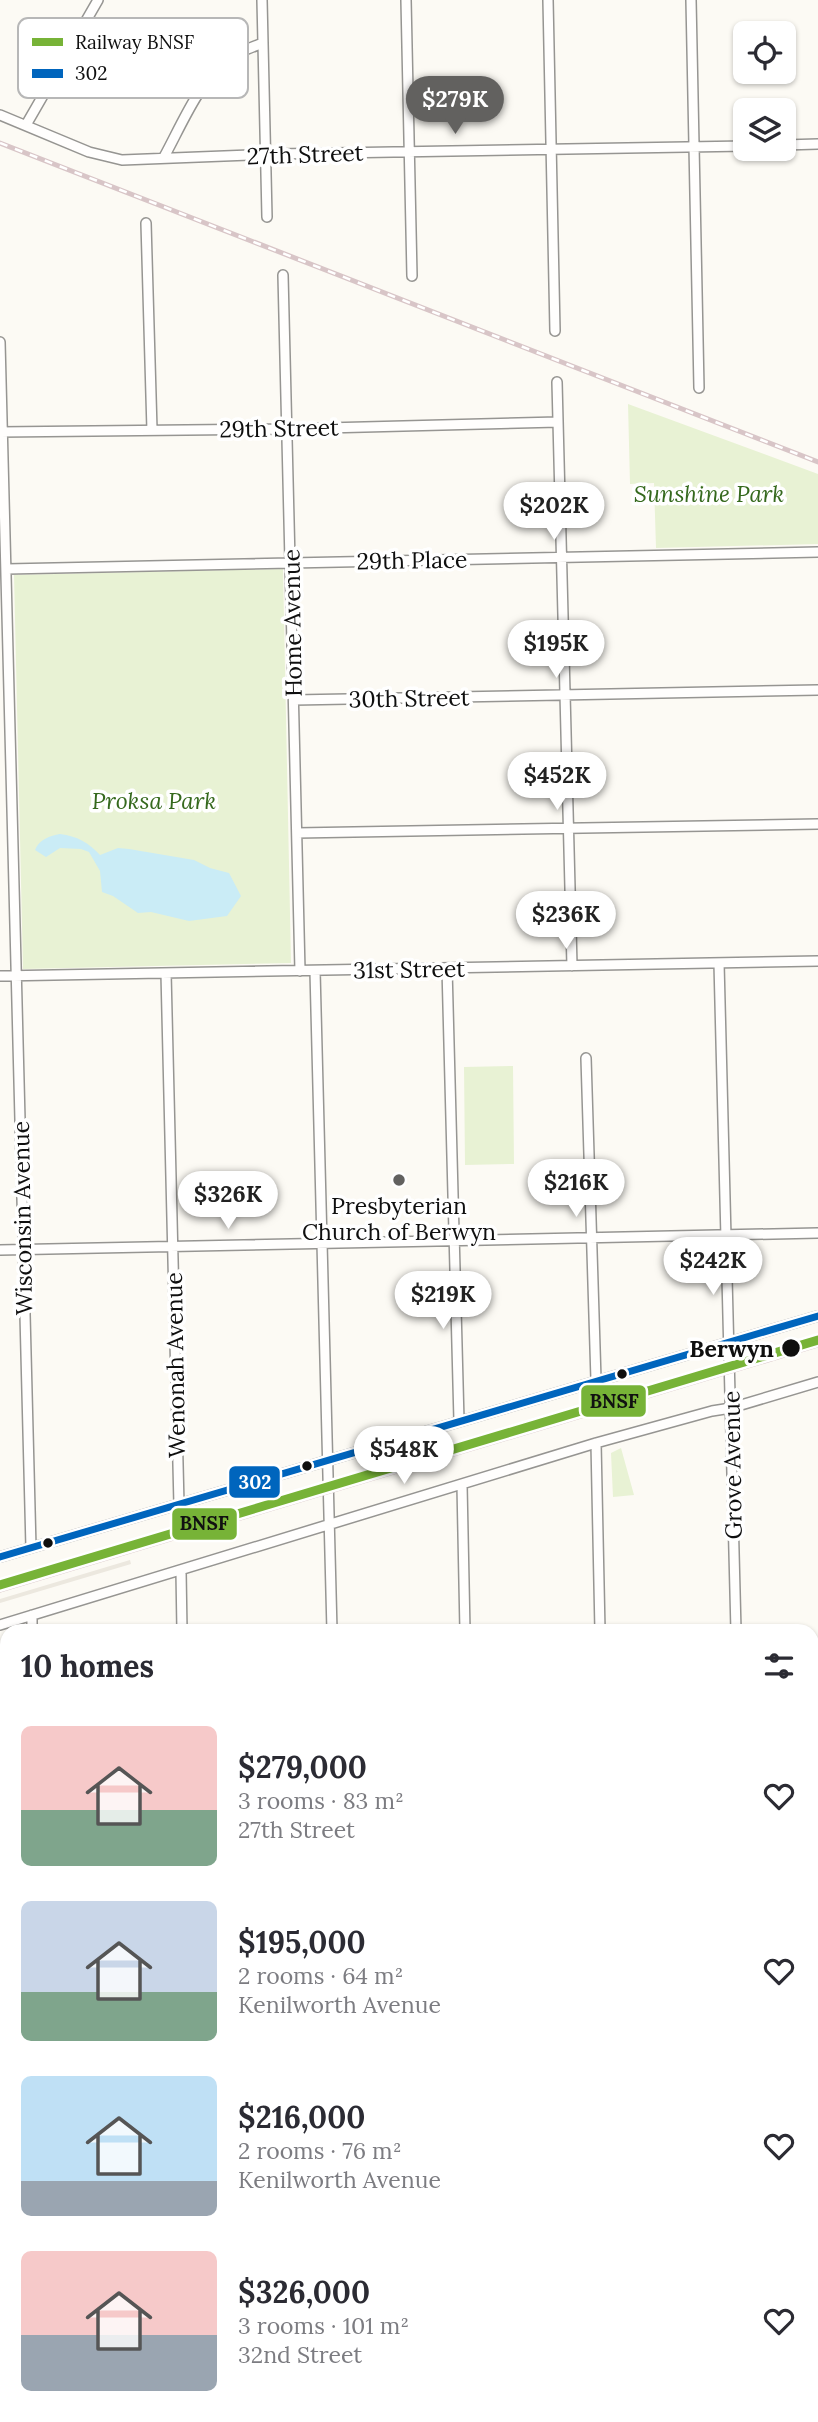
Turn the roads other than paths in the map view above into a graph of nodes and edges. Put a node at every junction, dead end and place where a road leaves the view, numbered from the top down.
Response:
1 (98, 0) edge
2 (262, 0) edge
3 (405, 0) edge
4 (548, 0) edge
5 (691, 0) edge
6 (88, 18) edge
7 (264, 43) junction
8 (248, 49) edge
9 (42, 98) edge
10 (196, 98) edge
11 (0, 115) edge
12 (26, 125) junction
13 (818, 144) edge
14 (796, 145) edge
15 (693, 146) junction
16 (733, 146) edge
17 (552, 149) junction
18 (408, 152) junction
19 (266, 156) junction
20 (164, 158) junction
21 (267, 217) dead end
22 (146, 223) dead end
23 (283, 275) dead end
24 (412, 275) dead end
25 (555, 331) dead end
26 (0, 342) edge
27 (557, 382) dead end
28 (699, 388) dead end
29 (558, 422) junction
30 (286, 429) junction
31 (152, 430) junction
32 (1, 432) edge
33 (818, 552) edge
34 (561, 557) junction
35 (291, 562) junction
36 (7, 569) junction
37 (818, 690) edge
38 (565, 695) junction
39 (294, 700) junction
40 (5, 703) edge
41 (818, 824) edge
42 (567, 827) junction
43 (297, 833) junction
44 (818, 961) edge
45 (719, 963) junction
46 (572, 966) junction
47 (447, 968) junction
48 (300, 971) junction
49 (315, 971) junction
50 (166, 973) junction
51 (0, 976) edge
52 (17, 976) junction
53 (586, 1058) dead end
54 (818, 1233) edge
55 (727, 1235) junction
56 (592, 1238) junction
57 (456, 1242) junction
58 (322, 1244) junction
59 (173, 1247) junction
60 (0, 1250) edge
61 (23, 1250) junction
62 (818, 1315) edge
63 (729, 1341) junction
64 (596, 1380) junction
65 (818, 1382) edge
66 (731, 1408) junction
67 (460, 1421) junction
68 (596, 1443) junction
69 (328, 1460) junction
70 (462, 1485) junction
71 (178, 1505) junction
72 (329, 1524) junction
73 (30, 1548) junction
74 (0, 1557) edge
75 (181, 1571) junction
76 (32, 1615) junction
77 (3, 1624) edge
78 (32, 1624) edge
79 (182, 1624) edge
80 (332, 1624) edge
81 (466, 1624) edge
82 (600, 1624) edge
83 (736, 1624) edge

1 - 6 street
2 - 7 street
3 - 18 street
4 - 17 street
5 - 15 street
7 - 8 street
7 - 19 street
9 - 12 street
10 - 20 street
11 - 12 street, 27th Street
12 - 20 street, 27th Street
13 - 14 street
15 - 16 street, 27th Street
15 - 17 street, 27th Street
15 - 28 street
17 - 18 street, 27th Street
17 - 25 street
18 - 19 street, 27th Street
18 - 24 street
19 - 20 street, 27th Street
19 - 21 street
22 - 31 street
23 - 30 street, Home Avenue
26 - 32 street, Wisconsin Avenue
27 - 29 street
29 - 30 street, 29th Street
29 - 34 street
30 - 31 street, 29th Street
30 - 35 street, Home Avenue
31 - 32 street, 29th Street
32 - 36 street, Wisconsin Avenue
33 - 34 street, 29th Place
34 - 35 street, 29th Place
34 - 38 street
35 - 36 street, 29th Place
35 - 39 street, Home Avenue
36 - 40 street, Wisconsin Avenue
37 - 38 street, 30th Street
38 - 39 street, 30th Street
38 - 42 street
39 - 43 street, Home Avenue
40 - 52 street, Wisconsin Avenue
41 - 42 street
42 - 43 street
42 - 46 street
43 - 48 street, Home Avenue
44 - 45 street, 31st Street
45 - 46 street, 31st Street
45 - 55 street, Grove Avenue
46 - 47 street, 31st Street
47 - 49 street, 31st Street
47 - 57 street
48 - 49 street, 31st Street
48 - 50 street, 31st Street
49 - 58 street
50 - 52 street, 31st Street
50 - 59 street, Wenonah Avenue
51 - 52 street, 31st Street
52 - 61 street, Wisconsin Avenue
53 - 56 street
54 - 55 street
55 - 56 street
55 - 63 street, Grove Avenue
56 - 57 street
56 - 64 street
57 - 58 street
57 - 67 street
58 - 59 street
58 - 69 street
59 - 61 street
59 - 71 street, Wenonah Avenue
60 - 61 street
61 - 73 street, Wisconsin Avenue
62 - 63 street
63 - 64 street
63 - 66 street, Grove Avenue
64 - 67 street
65 - 66 street
66 - 68 street
66 - 83 street, Grove Avenue
67 - 69 street
68 - 70 street
68 - 82 street
69 - 71 street
69 - 72 street
70 - 72 street
70 - 81 street
71 - 73 street
72 - 75 street
72 - 80 street
73 - 74 street
75 - 76 street
75 - 79 street
76 - 77 street
76 - 78 street

